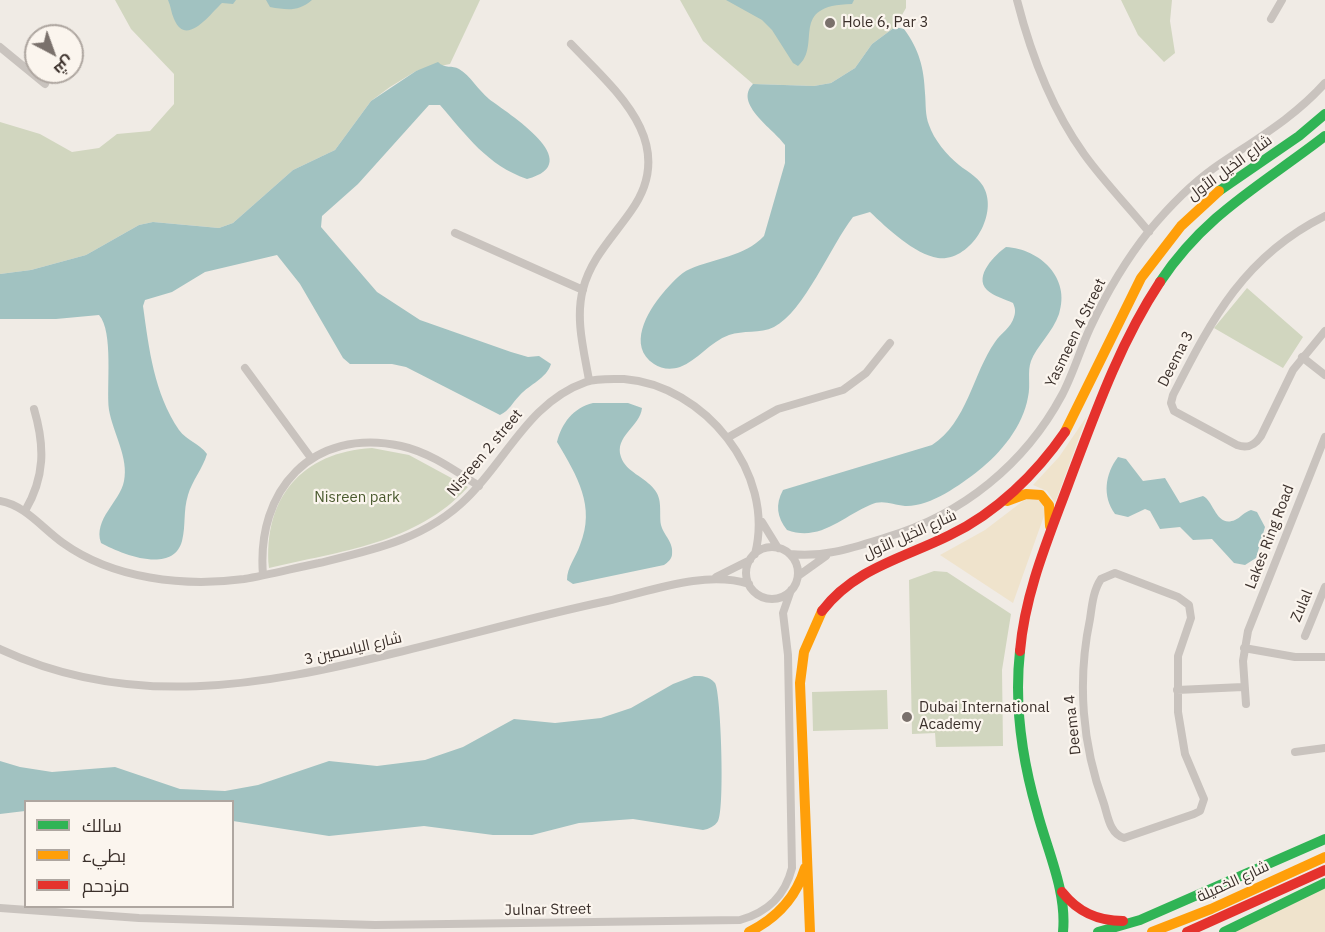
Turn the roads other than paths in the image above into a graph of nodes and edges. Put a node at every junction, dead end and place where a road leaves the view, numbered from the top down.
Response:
1 (1017, 0) edge
2 (1282, 0) edge
3 (1271, 19) dead end
4 (571, 44) dead end
5 (0, 46) edge
6 (24, 66) edge
7 (1325, 83) edge
8 (1325, 114) edge
9 (1325, 136) edge
10 (1325, 216) edge
11 (1149, 232) junction
12 (455, 233) dead end
13 (583, 290) junction
14 (1325, 331) edge
15 (890, 343) dead end
16 (1302, 357) junction
17 (245, 368) dead end
18 (1325, 375) edge
19 (589, 380) junction
20 (34, 409) dead end
21 (1325, 437) edge
22 (727, 438) junction
23 (311, 458) junction
24 (479, 486) junction
25 (0, 501) edge
26 (992, 509) junction
27 (25, 511) junction
28 (760, 518) junction
29 (1047, 544) junction
30 (778, 548) junction
31 (790, 554) junction
32 (827, 555) junction
33 (753, 557) junction
34 (263, 576) junction
35 (798, 576) junction
36 (712, 579) junction
37 (749, 584) junction
38 (1325, 587) edge
39 (791, 590) junction
40 (1305, 636) dead end
41 (1244, 648) junction
42 (0, 649) edge
43 (1325, 657) edge
44 (1243, 687) junction
45 (1177, 690) junction
46 (1246, 704) dead end
47 (1325, 748) edge
48 (1295, 752) dead end
49 (1325, 839) edge
50 (808, 853) junction
51 (1325, 857) edge
52 (1325, 870) edge
53 (1325, 883) edge
54 (1058, 887) junction
55 (0, 908) edge
56 (1140, 920) junction
57 (749, 932) edge
58 (810, 932) edge
59 (1063, 932) edge
60 (1098, 932) edge
61 (1152, 932) edge
62 (1187, 932) edge
63 (1224, 932) edge

1 - 11 street
2 - 3 street
4 - 13 street
5 - 6 street
7 - 11 street, Yasmeen 4 Street
8 - 26 main road, شارع الخيل الأول
9 - 29 main road, شارع الخيل الأول
10 - 16 street, Deema 3
11 - 32 street, Yasmeen 4 Street
12 - 13 street
13 - 19 street
14 - 16 street, Deema 3
15 - 22 street
16 - 18 street
17 - 23 street
19 - 22 street, Nisreen 2 street
19 - 24 street, Nisreen 2 street
20 - 27 street
21 - 41 street, Lakes Ring Road
22 - 28 street, Nisreen 2 street
23 - 24 street
23 - 34 street
24 - 34 street, Nisreen 2 street
25 - 27 street, Nisreen 2 street
26 - 29 main road
26 - 50 main road, شارع الخيل الأول
27 - 34 street, Nisreen 2 street
28 - 30 street, Nisreen 2 street
28 - 33 street, Nisreen 2 street
29 - 54 main road, شارع الخيل الأول
30 - 31 street
30 - 33 street
31 - 32 street
31 - 35 street
32 - 35 street
33 - 36 street, شارع الياسمين 3
33 - 37 street
35 - 39 street
36 - 37 street, شارع الياسمين 3
36 - 42 street, شارع الياسمين 3
37 - 39 street
38 - 40 street, Zulal
39 - 55 street, Julnar Street
41 - 43 street
41 - 44 street, Lakes Ring Road
44 - 45 street
44 - 46 street, Lakes Ring Road
45 - 45 street, Deema 4
47 - 48 street
49 - 56 main road
50 - 57 main road
50 - 58 main road, شارع الخيل الأول
51 - 61 main road, شارع الخميلة
52 - 62 main road, شارع الخميلة
53 - 63 main road
54 - 56 main road
54 - 59 main road, شارع الخيل الأول
56 - 60 main road

